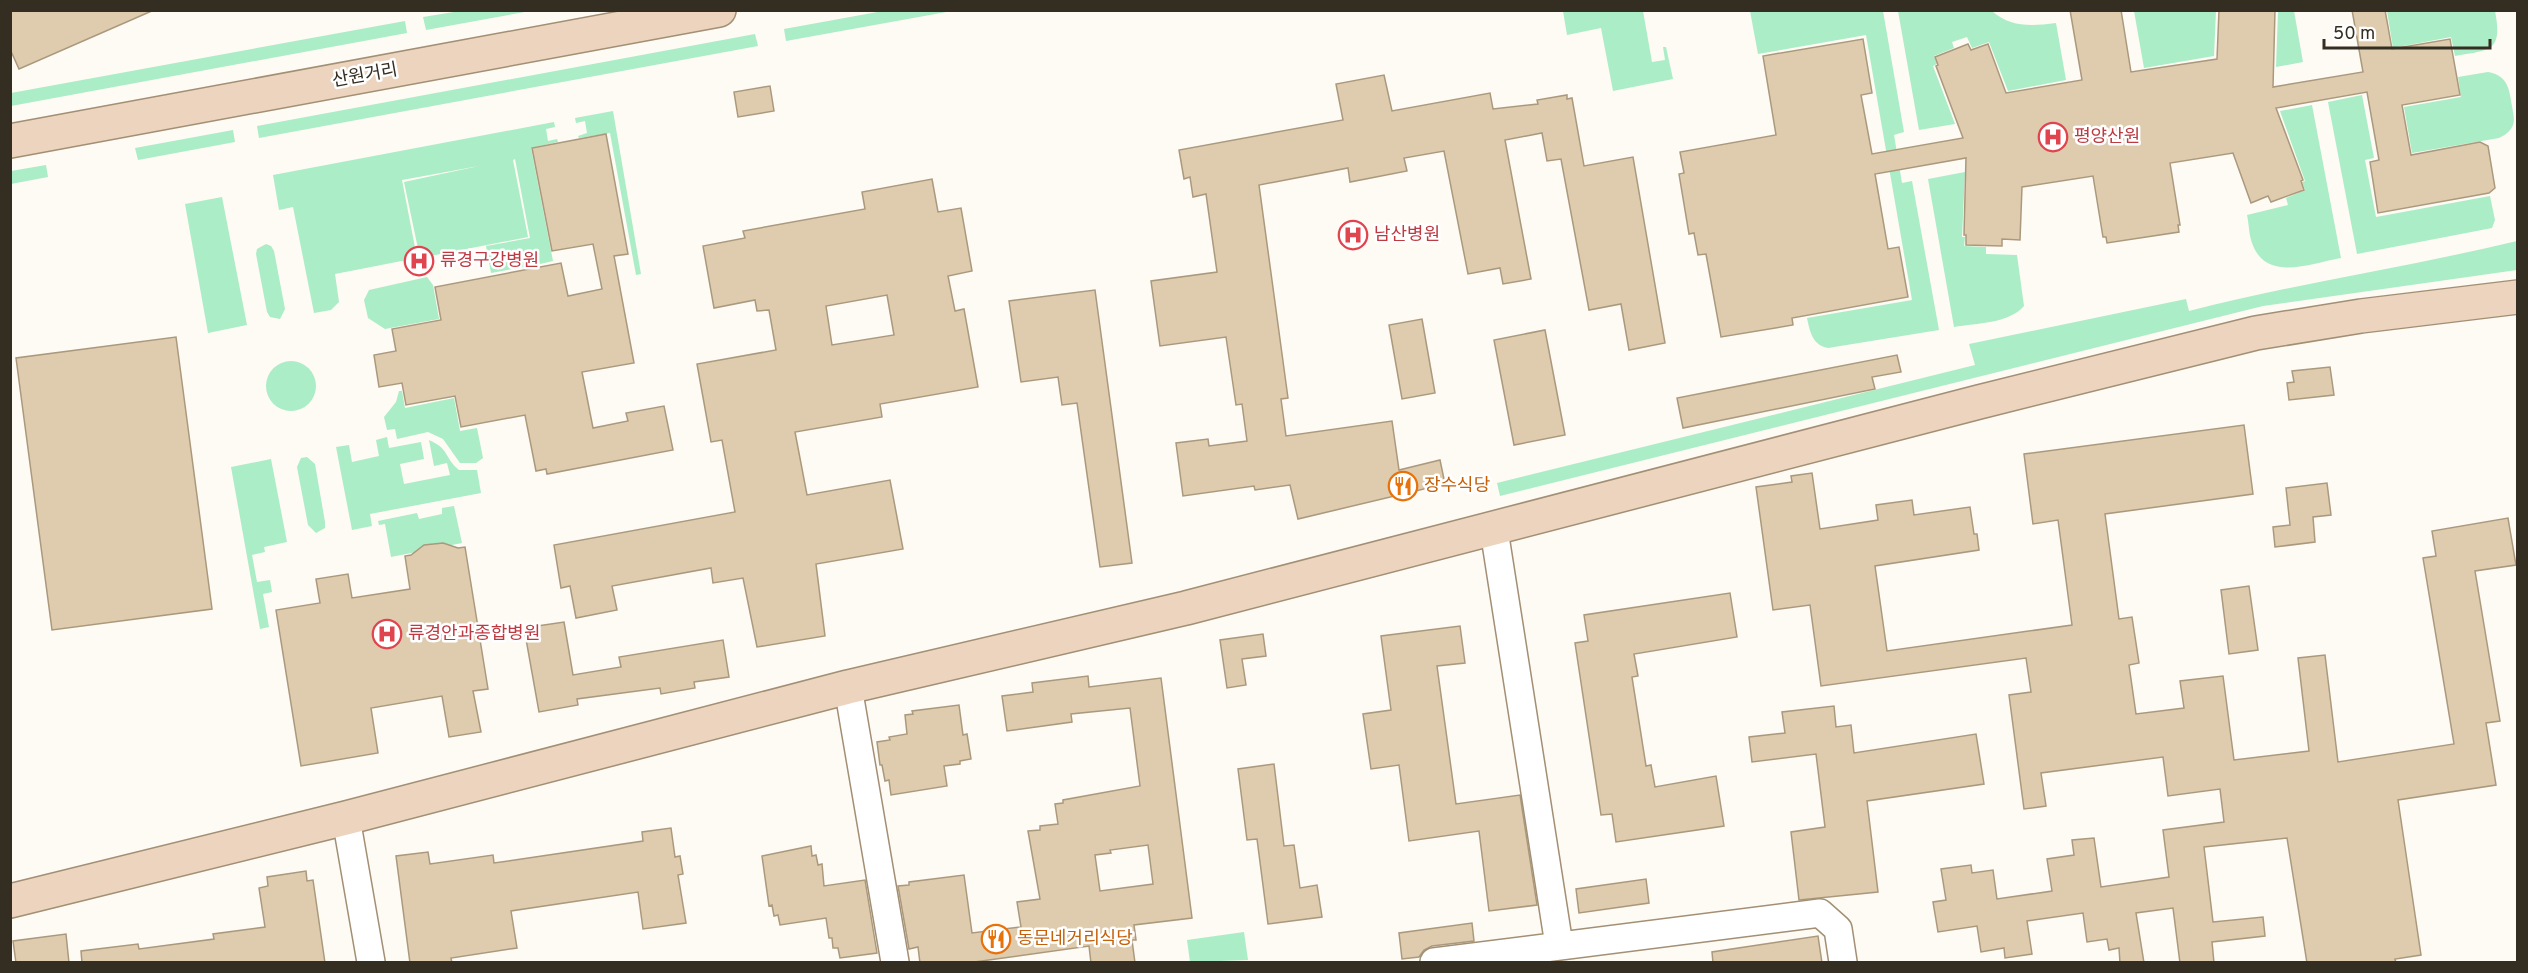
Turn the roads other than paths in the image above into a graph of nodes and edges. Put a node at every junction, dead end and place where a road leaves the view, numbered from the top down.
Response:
1 (719, 10) edge
2 (10, 141) edge
3 (2517, 297) edge
4 (1494, 530) junction
5 (848, 687) junction
6 (346, 818) junction
7 (10, 901) edge
8 (1559, 945) junction
9 (371, 963) edge
10 (895, 963) edge
11 (1434, 963) edge
12 (1843, 963) edge

1 - 2 street, 산원거리
3 - 4 street
4 - 5 street
4 - 8 street
5 - 6 street
5 - 10 street
6 - 7 street
6 - 9 street
8 - 11 street
8 - 12 street

